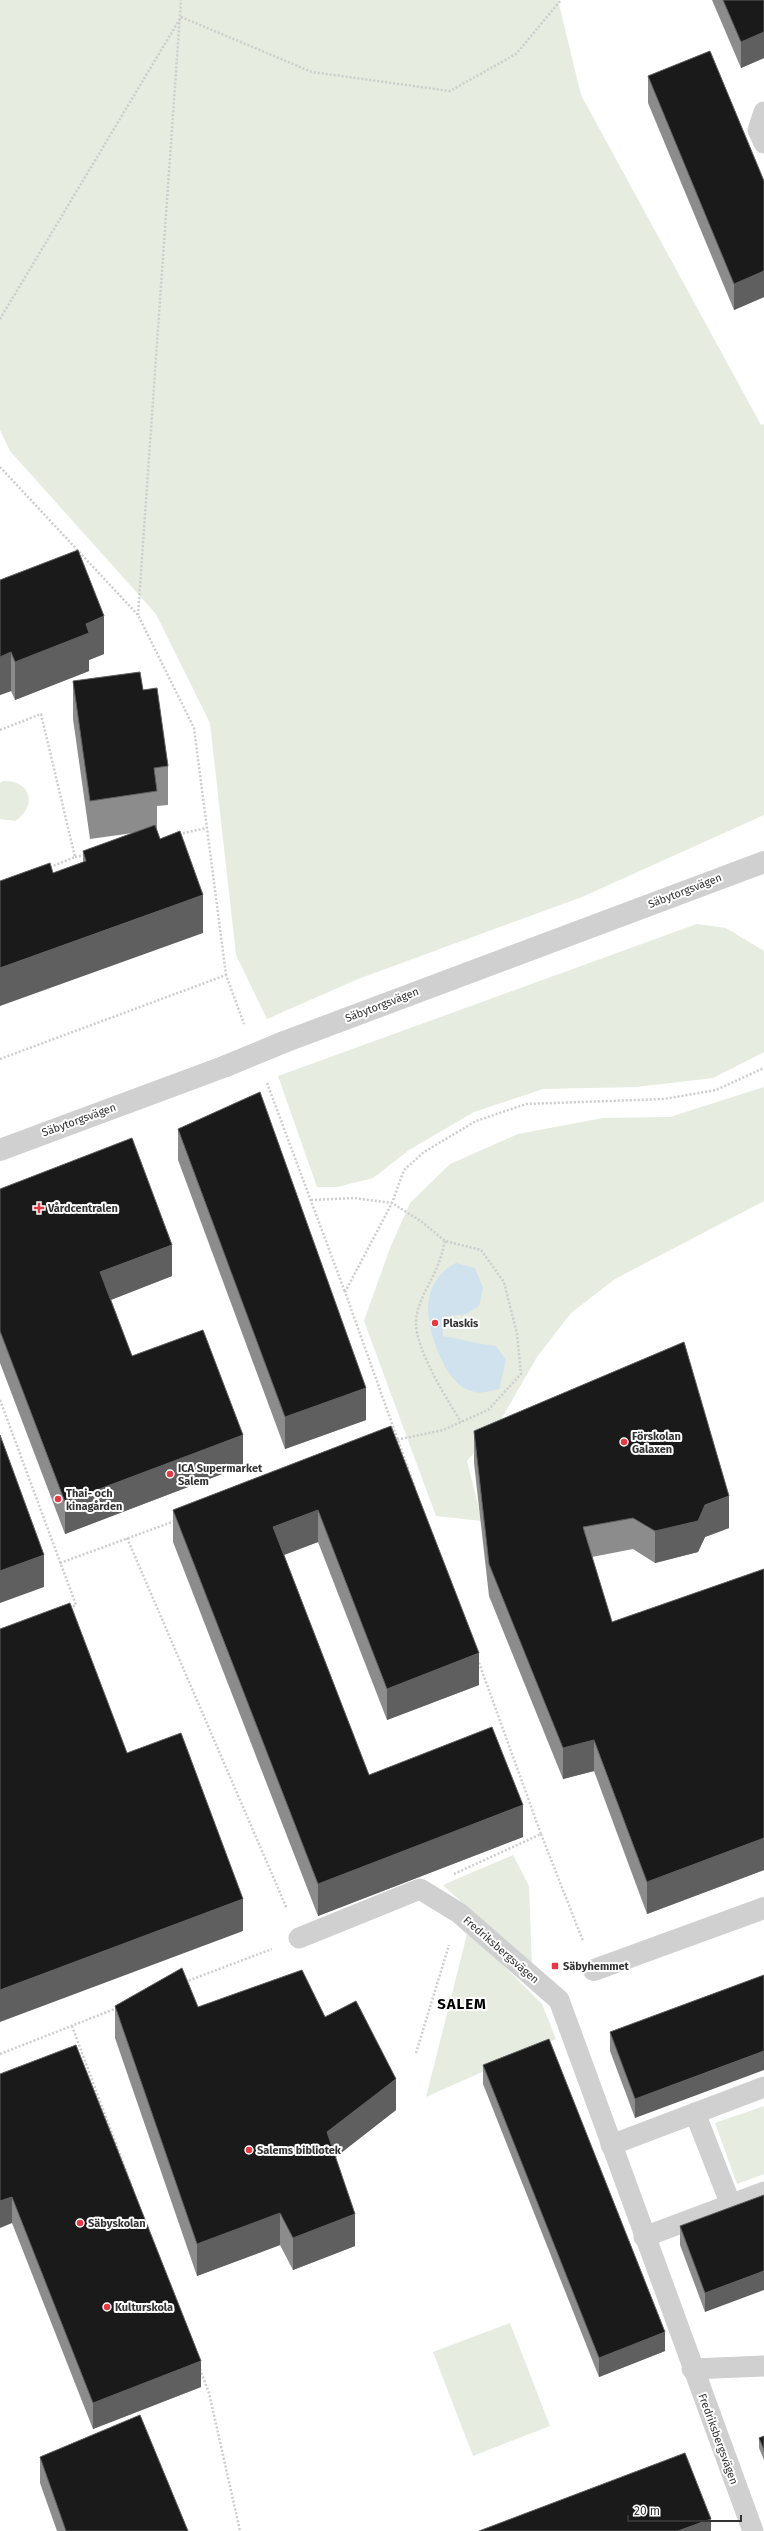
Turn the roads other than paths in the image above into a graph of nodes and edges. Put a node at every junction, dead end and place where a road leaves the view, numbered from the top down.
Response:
1 (764, 112) edge
2 (764, 143) edge
3 (763, 865) edge
4 (0, 1150) edge
5 (764, 1908) edge
6 (299, 1938) road end
7 (594, 1970) road end
8 (764, 2087) edge
9 (695, 2113) junction
10 (611, 2145) junction
11 (764, 2192) edge
12 (731, 2205) junction
13 (644, 2237) junction
14 (764, 2366) edge
15 (692, 2369) junction
16 (753, 2531) edge

1 - 2 lane
3 - 4 street, Säbytorgsvägen, bridge
5 - 7 street
6 - 10 lane, Fredriksbergsvägen
8 - 9 lane
9 - 10 lane
9 - 12 lane
10 - 13 lane, Fredriksbergsvägen
11 - 12 lane
12 - 13 lane
13 - 15 lane, Fredriksbergsvägen
14 - 15 lane
15 - 16 lane, Fredriksbergsvägen

